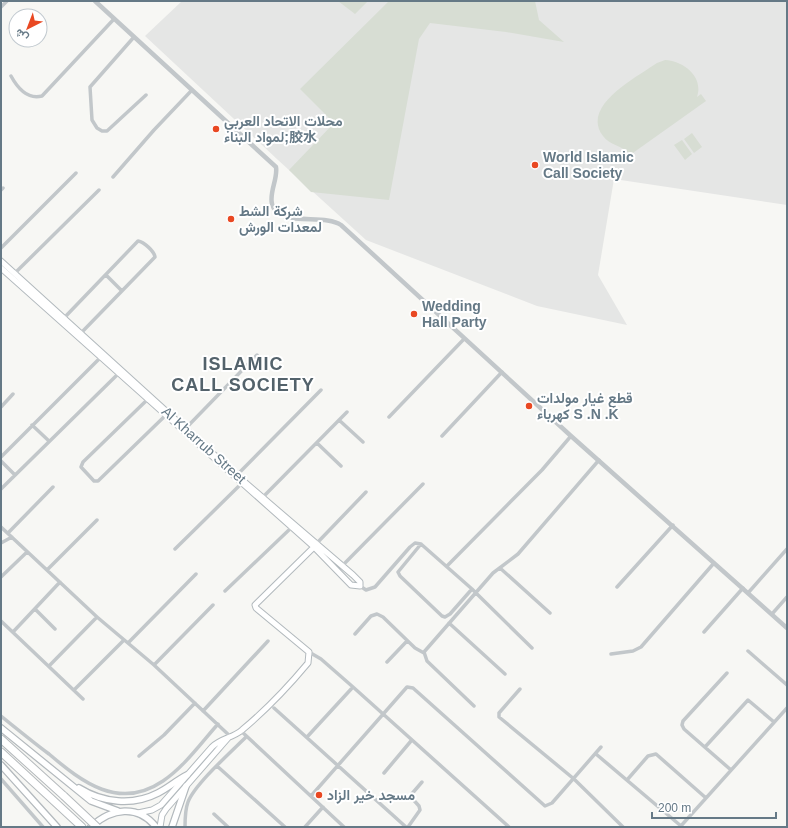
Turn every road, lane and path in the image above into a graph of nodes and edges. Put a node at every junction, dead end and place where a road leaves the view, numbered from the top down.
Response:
1 (7, 1) edge
2 (95, 1) edge
3 (1, 8) edge
4 (114, 19) junction
5 (134, 37) junction
6 (11, 76) dead end
7 (192, 90) junction
8 (146, 95) dead end
9 (76, 173) dead end
10 (113, 177) dead end
11 (99, 190) dead end
12 (1, 248) edge
13 (1, 260) edge
14 (1, 268) edge
15 (15, 273) junction
16 (106, 275) junction
17 (122, 291) junction
18 (64, 318) junction
19 (81, 333) junction
20 (464, 339) junction
21 (257, 355) dead end
22 (101, 357) junction
23 (502, 372) junction
24 (119, 373) junction
25 (321, 390) dead end
26 (13, 394) dead end
27 (148, 399) junction
28 (1, 407) edge
29 (347, 412) dead end
30 (167, 414) junction
31 (389, 417) dead end
32 (339, 420) junction
33 (32, 425) junction
34 (186, 428) junction
35 (442, 436) dead end
36 (571, 436) junction
37 (49, 441) junction
38 (363, 442) dead end
39 (317, 443) junction
40 (1, 457) edge
41 (599, 460) junction
42 (1, 461) edge
43 (342, 466) dead end
44 (15, 475) junction
45 (237, 475) junction
46 (241, 484) junction
47 (423, 484) dead end
48 (53, 487) dead end
49 (1, 489) edge
50 (366, 492) dead end
51 (263, 497) junction
52 (97, 520) dead end
53 (673, 525) junction
54 (1, 527) edge
55 (291, 528) junction
56 (8, 533) junction
57 (12, 537) junction
58 (1, 543) edge
59 (421, 544) junction
60 (316, 545) junction
61 (175, 549) dead end
62 (787, 549) edge
63 (28, 552) junction
64 (714, 562) junction
65 (342, 566) junction
66 (447, 566) junction
67 (500, 568) junction
68 (47, 570) junction
69 (196, 574) dead end
70 (1, 577) edge
71 (60, 582) junction
72 (360, 586) junction
73 (617, 587) dead end
74 (743, 588) junction
75 (472, 589) junction
76 (225, 591) dead end
77 (476, 593) junction
78 (748, 593) junction
79 (787, 597) edge
80 (213, 605) dead end
81 (34, 609) junction
82 (550, 612) dead end
83 (772, 614) junction
84 (98, 617) junction
85 (1, 621) edge
86 (449, 623) junction
87 (787, 628) edge
88 (55, 629) dead end
89 (12, 632) junction
90 (704, 632) dead end
91 (355, 634) dead end
92 (124, 640) junction
93 (268, 641) dead end
94 (408, 641) junction
95 (128, 644) junction
96 (532, 648) dead end
97 (748, 651) dead end
98 (309, 652) junction
99 (424, 653) junction
100 (611, 654) dead end
101 (387, 662) dead end
102 (154, 664) junction
103 (49, 666) junction
104 (727, 673) dead end
105 (505, 674) dead end
106 (787, 685) edge
107 (354, 687) junction
108 (520, 689) dead end
109 (74, 690) junction
110 (83, 699) dead end
111 (195, 704) junction
112 (474, 706) dead end
113 (274, 708) dead end
114 (787, 708) edge
115 (203, 711) junction
116 (382, 714) junction
117 (1, 716) edge
118 (774, 722) junction
119 (218, 724) junction
120 (1, 728) edge
121 (241, 731) junction
122 (229, 737) junction
123 (246, 737) junction
124 (307, 737) junction
125 (1, 739) edge
126 (411, 741) junction
127 (601, 747) dead end
128 (705, 747) junction
129 (1, 752) edge
130 (596, 754) junction
131 (138, 756) dead end
132 (1, 766) edge
133 (217, 766) junction
134 (337, 766) junction
135 (731, 770) junction
136 (384, 773) dead end
137 (187, 775) junction
138 (61, 776) junction
139 (1, 779) edge
140 (574, 779) junction
141 (627, 780) junction
142 (422, 782) dead end
143 (186, 786) junction
144 (311, 796) junction
145 (706, 798) junction
146 (35, 803) junction
147 (323, 807) junction
148 (118, 811) junction
149 (138, 813) junction
150 (214, 814) dead end
151 (680, 826) edge
152 (43, 827) edge
153 (52, 827) edge
154 (57, 827) edge
155 (82, 827) edge
156 (91, 827) edge
157 (97, 827) edge
158 (156, 827) edge
159 (160, 827) edge
160 (172, 827) edge
161 (185, 827) edge
162 (228, 827) edge
163 (285, 827) edge
164 (305, 827) edge
165 (344, 827) edge
166 (407, 827) edge
167 (509, 827) edge
168 (623, 827) edge

1 - 3 street
2 - 4 street
4 - 5 street
4 - 6 street
5 - 7 street
5 - 8 street
7 - 10 street
7 - 20 street
9 - 12 street
11 - 15 street
13 - 15 main road, Al Kharrub Street
14 - 22 main road, Al Kharrub Street
15 - 18 main road, Al Kharrub Street
16 - 17 street
16 - 17 street
16 - 18 street
17 - 19 street
18 - 19 main road, Al Kharrub Street
19 - 30 main road, Al Kharrub Street
20 - 23 street
20 - 31 street
21 - 34 street
22 - 24 main road, Al Kharrub Street
22 - 33 street
23 - 35 street
23 - 36 street
24 - 27 main road, Al Kharrub Street
24 - 37 street
25 - 45 street
26 - 28 street
27 - 30 main road, Al Kharrub Street
27 - 30 street
29 - 32 street
30 - 34 main road, Al Kharrub Street
30 - 46 main road, Al Kharrub Street
32 - 38 street
32 - 39 street
33 - 37 street
33 - 40 street
34 - 45 main road, Al Kharrub Street
36 - 41 street
36 - 66 street
37 - 44 street
39 - 43 street
39 - 51 street
41 - 53 street
41 - 67 street
42 - 44 street
44 - 49 street
45 - 51 main road, Al Kharrub Street
46 - 55 main road, Al Kharrub Street
46 - 61 street
47 - 65 street
48 - 56 street
50 - 60 street
51 - 60 main road, Al Kharrub Street
52 - 68 street
53 - 64 street
53 - 73 street
54 - 56 street
55 - 60 main road, Al Kharrub Street
55 - 76 street
56 - 57 street
57 - 58 street
57 - 63 street
59 - 66 street
59 - 72 street
59 - 75 street
60 - 65 main road, Al Kharrub Street
60 - 72 main road, Al Kharrub Street
60 - 98 main road
62 - 78 street
63 - 68 street
63 - 70 street
64 - 74 street
64 - 100 street
65 - 72 main road, Al Kharrub Street
66 - 75 street
67 - 77 street
67 - 82 street
68 - 71 street
69 - 95 street
71 - 81 street
71 - 84 street
74 - 78 street
74 - 90 street
75 - 77 street
77 - 86 street
77 - 96 street
78 - 83 street
79 - 83 street
80 - 102 street
81 - 88 street
81 - 89 street
83 - 87 street
84 - 92 street
84 - 103 street
85 - 89 street
86 - 99 street
86 - 105 street
89 - 103 street
91 - 94 street
92 - 95 street
92 - 109 street
93 - 115 street
94 - 99 street
94 - 101 street
95 - 102 street
97 - 106 street
98 - 107 street
98 - 121 main road
99 - 112 street
102 - 111 street
103 - 109 street
104 - 128 street
107 - 116 street
107 - 124 street
108 - 140 street
109 - 110 street
111 - 115 street
111 - 131 street
113 - 124 street
114 - 118 street
115 - 119 street
116 - 126 street
116 - 134 street
116 - 140 street
117 - 119 street
118 - 128 street
118 - 135 street
119 - 122 street
120 - 138 main road
121 - 122 main road
121 - 123 street
122 - 137 main road
122 - 143 main road
123 - 133 street
123 - 144 street
124 - 134 street
125 - 157 highway, bridge
126 - 136 street
126 - 167 street
127 - 130 street
128 - 135 street
129 - 155 highway
130 - 140 street
130 - 141 street
132 - 146 main road
133 - 161 street
133 - 163 street
134 - 144 street
134 - 166 street
135 - 145 street
137 - 138 main road
137 - 149 main road
138 - 148 main road
139 - 152 street
140 - 168 street
141 - 145 street
141 - 151 street
142 - 166 street
143 - 159 main road
143 - 160 main road
144 - 147 street
145 - 151 street
146 - 153 main road
146 - 154 main road
147 - 164 street
147 - 165 street
148 - 149 main road
148 - 156 main road
149 - 158 main road
150 - 162 street

